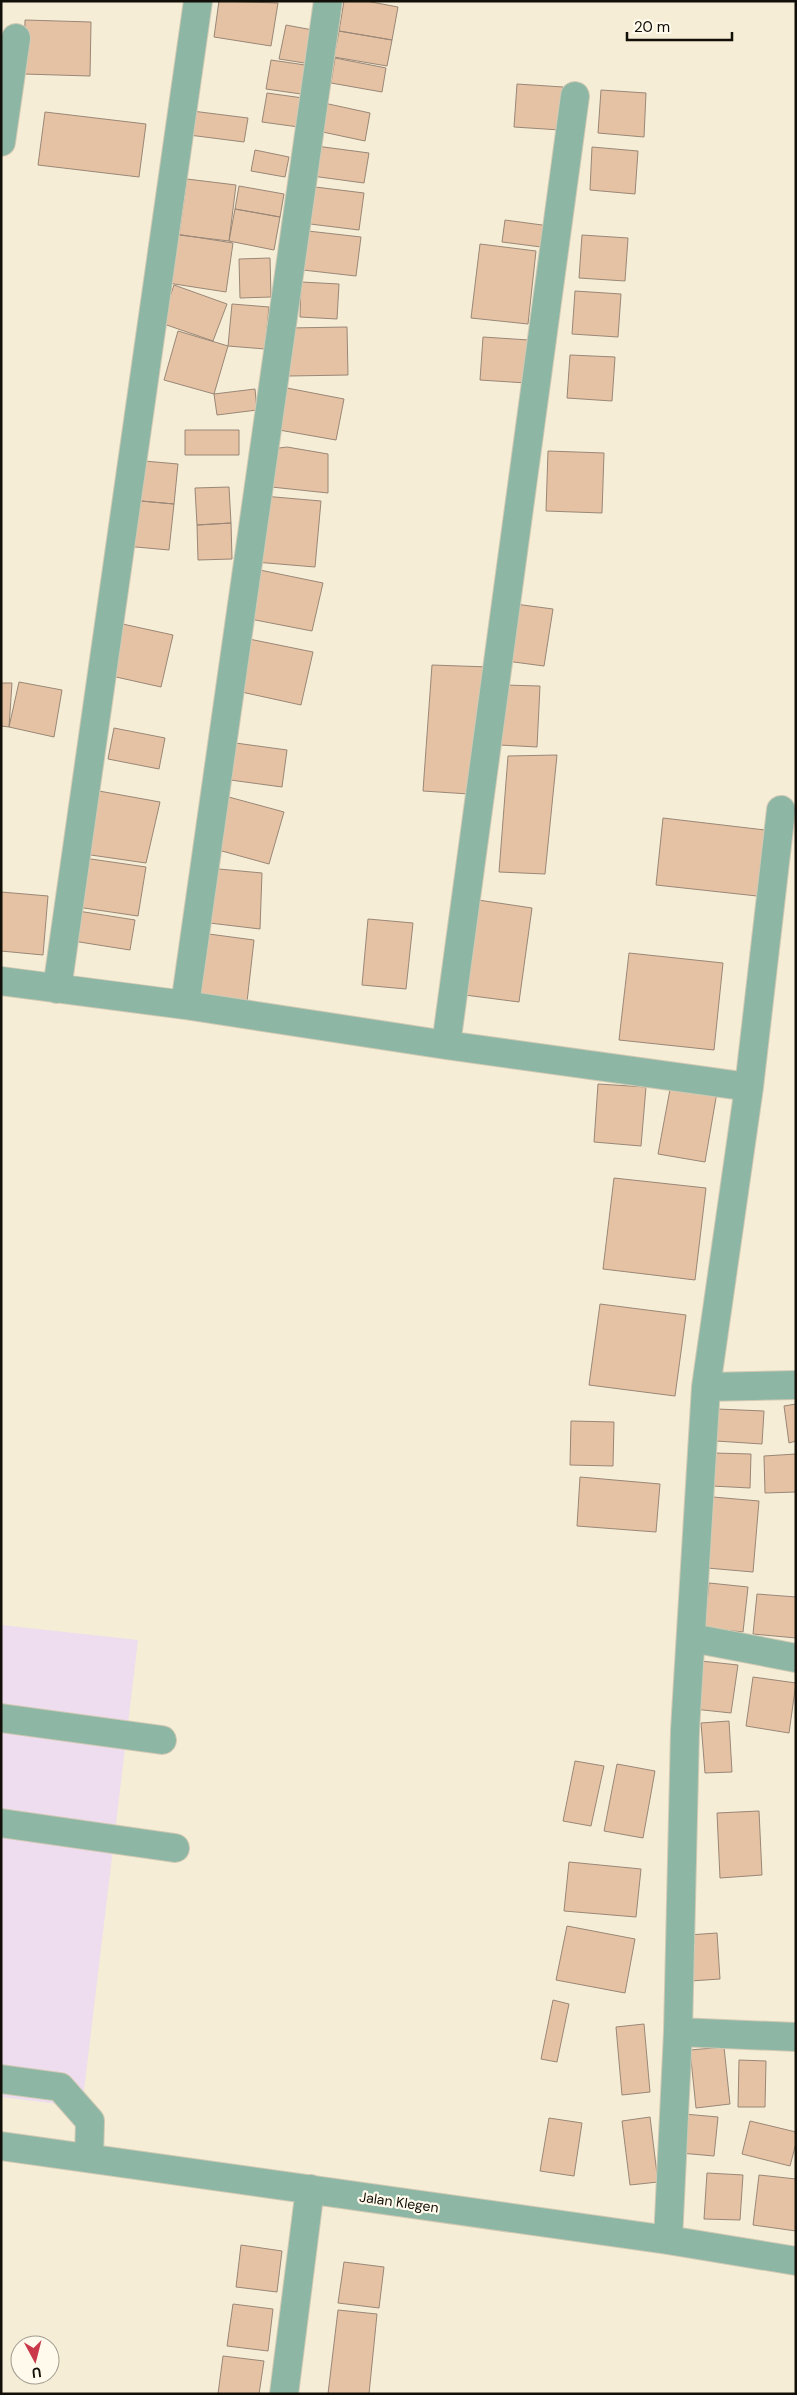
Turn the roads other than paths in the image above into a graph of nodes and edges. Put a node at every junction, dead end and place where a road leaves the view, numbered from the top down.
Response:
1 (198, 1) edge
2 (328, 1) edge
3 (16, 38) dead end
4 (575, 96) dead end
5 (1, 142) edge
6 (781, 810) dead end
7 (1, 981) edge
8 (57, 989) junction
9 (185, 1005) junction
10 (446, 1045) junction
11 (749, 1087) junction
12 (796, 1385) edge
13 (706, 1387) junction
14 (692, 1638) junction
15 (796, 1658) edge
16 (1, 1718) edge
17 (162, 1740) dead end
18 (1, 1823) edge
19 (175, 1848) dead end
20 (678, 2032) junction
21 (796, 2037) edge
22 (1, 2079) edge
23 (1, 2146) edge
24 (89, 2157) junction
25 (310, 2189) junction
26 (668, 2240) junction
27 (796, 2261) edge
28 (284, 2394) edge

1 - 8 street
2 - 9 street
3 - 5 street
4 - 10 street
6 - 11 street
7 - 8 street
8 - 9 street
9 - 10 street
10 - 11 street
11 - 13 street
12 - 13 street
13 - 14 street
14 - 15 street
14 - 20 street
16 - 17 street
18 - 19 street
20 - 21 street
20 - 26 street
22 - 24 street
23 - 24 street, Jalan Klegen
24 - 25 street, Jalan Klegen
25 - 26 street, Jalan Klegen
25 - 28 street
26 - 27 street, Jalan Klegen

